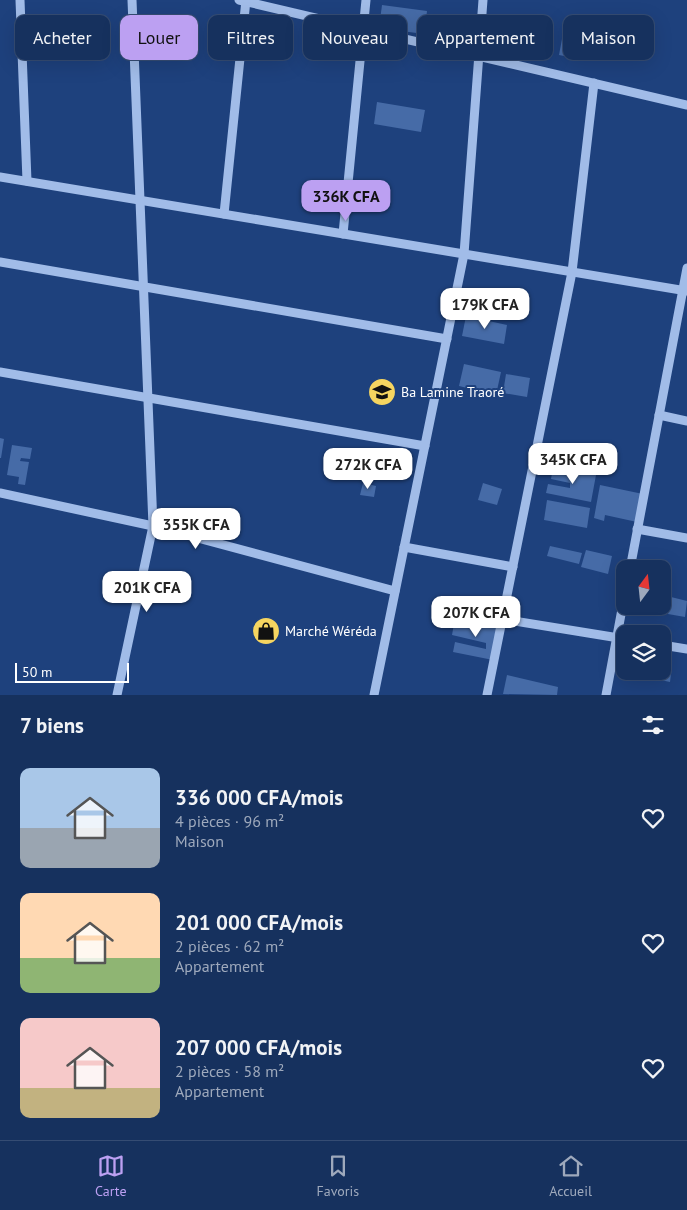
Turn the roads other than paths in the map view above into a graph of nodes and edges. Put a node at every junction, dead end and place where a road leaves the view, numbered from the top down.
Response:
1 (20, 0) edge
2 (132, 0) edge
3 (243, 0) edge
4 (366, 0) edge
5 (482, 0) edge
6 (305, 15) edge
7 (364, 15) edge
8 (481, 15) edge
9 (360, 60) edge
10 (479, 60) edge
11 (500, 60) edge
12 (594, 83) junction
13 (687, 105) edge
14 (0, 176) edge
15 (27, 181) junction
16 (140, 200) junction
17 (224, 214) junction
18 (343, 234) junction
19 (464, 254) junction
20 (0, 262) edge
21 (687, 268) edge
22 (572, 272) junction
23 (143, 287) junction
24 (685, 291) edge
25 (447, 339) junction
26 (0, 372) edge
27 (147, 397) junction
28 (659, 415) junction
29 (687, 421) edge
30 (425, 446) junction
31 (0, 493) edge
32 (153, 526) junction
33 (637, 529) junction
34 (687, 538) edge
35 (404, 547) junction
36 (632, 560) edge
37 (513, 567) junction
38 (395, 591) junction
39 (502, 619) junction
40 (616, 637) edge
41 (671, 646) edge
42 (687, 649) edge
43 (616, 657) edge
44 (117, 695) edge
45 (374, 695) edge
46 (487, 695) edge
47 (606, 695) edge

1 - 15 street
2 - 16 street
3 - 6 street
3 - 17 street
4 - 7 street
5 - 8 street
9 - 18 street
10 - 19 street
11 - 12 street
12 - 13 street
12 - 22 street
14 - 15 street
15 - 16 street
16 - 17 street
16 - 23 street
17 - 18 street
18 - 19 street
19 - 22 street
19 - 25 street
20 - 23 street
21 - 24 street
22 - 24 street
22 - 37 street
23 - 25 street
23 - 27 street
24 - 28 street
25 - 30 street
26 - 27 street
27 - 30 street
27 - 32 street
28 - 29 street
28 - 33 street
30 - 35 street
31 - 32 street
32 - 38 street
32 - 44 street
33 - 34 street
33 - 36 street
35 - 37 street
35 - 38 street
37 - 39 street
38 - 45 street
39 - 40 street
39 - 46 street
41 - 42 street
43 - 47 street

